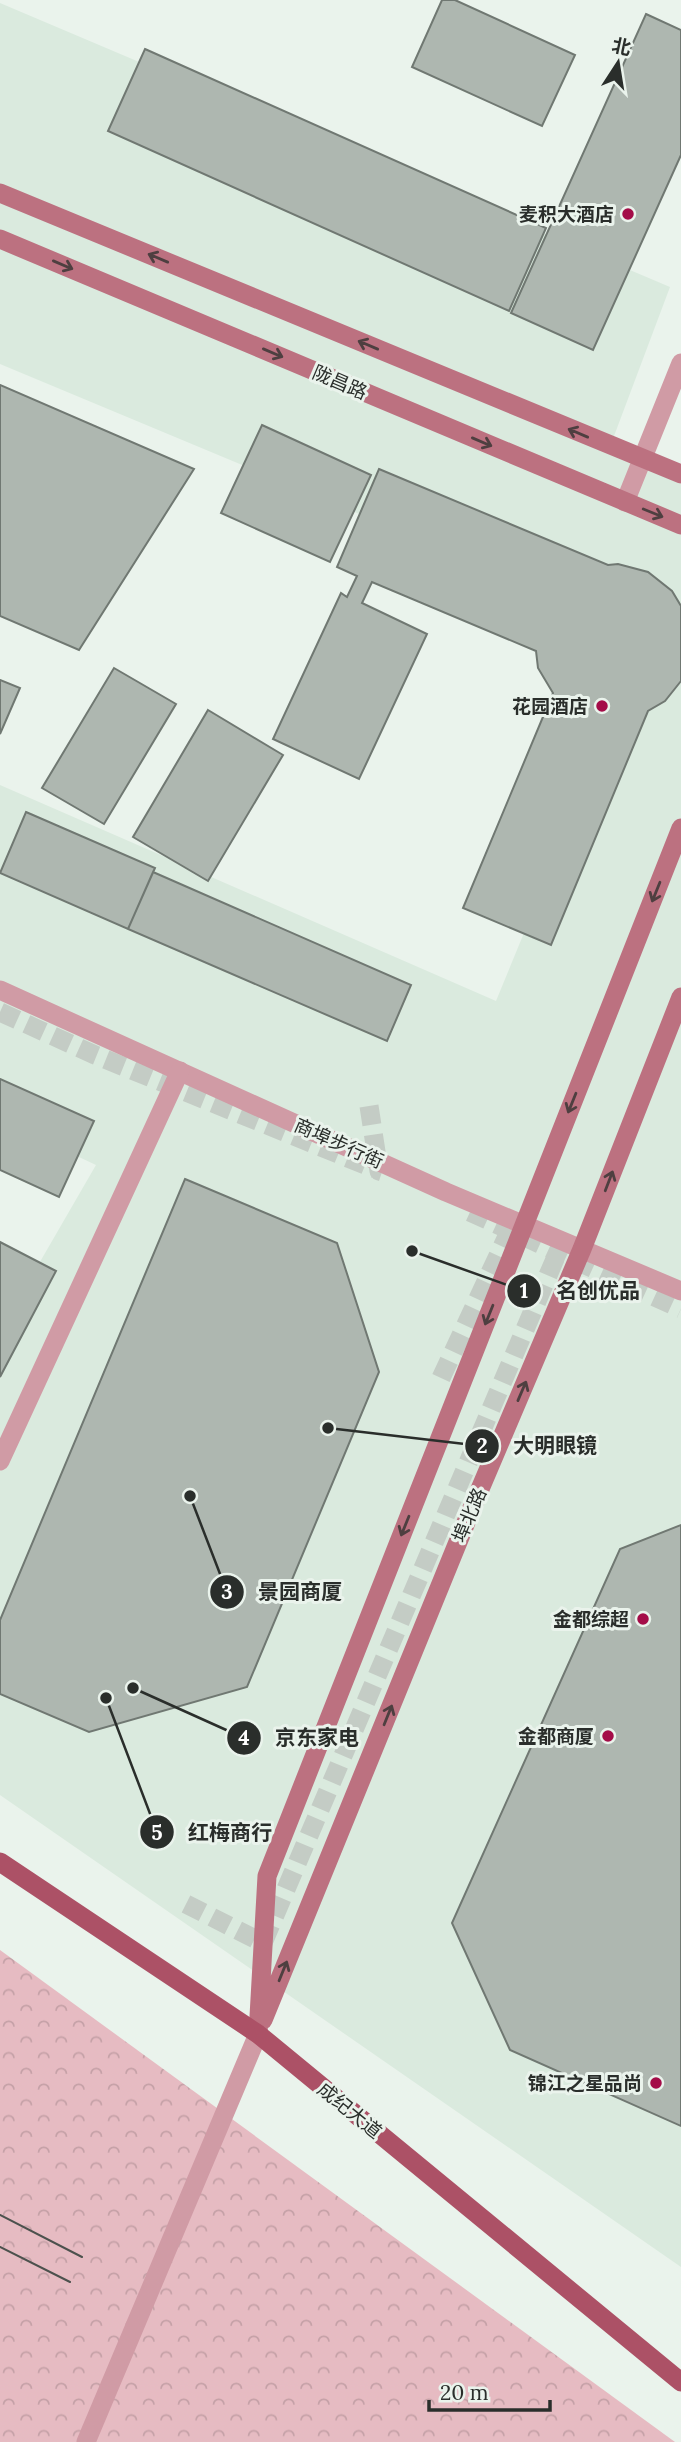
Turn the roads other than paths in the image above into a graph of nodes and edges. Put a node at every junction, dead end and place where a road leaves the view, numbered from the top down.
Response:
1 (0, 193) edge
2 (0, 239) edge
3 (681, 363) edge
4 (641, 459) junction
5 (681, 474) edge
6 (625, 502) junction
7 (681, 525) edge
8 (681, 828) edge
9 (0, 990) edge
10 (681, 997) edge
11 (180, 1071) junction
12 (524, 1225) junction
13 (582, 1249) junction
14 (681, 1291) edge
15 (0, 1461) edge
16 (0, 1862) edge
17 (258, 2034) junction
18 (681, 2382) edge
19 (86, 2442) edge

4 -> 1 main road
2 -> 6 main road, 陇昌路
3 - 4 street
4 - 5 main road
4 - 6 street
6 -> 7 main road, 陇昌路
8 -> 12 main road
9 - 11 street, 商埠步行街
13 -> 10 main road, 埠北路
11 - 12 street, 商埠步行街
11 - 15 street
12 - 13 street, 商埠步行街
12 -> 17 main road
13 - 14 street, 商埠步行街
17 -> 13 main road, 埠北路
16 - 17 main road, 成纪大道
17 - 18 main road, 成纪大道
17 - 19 street

